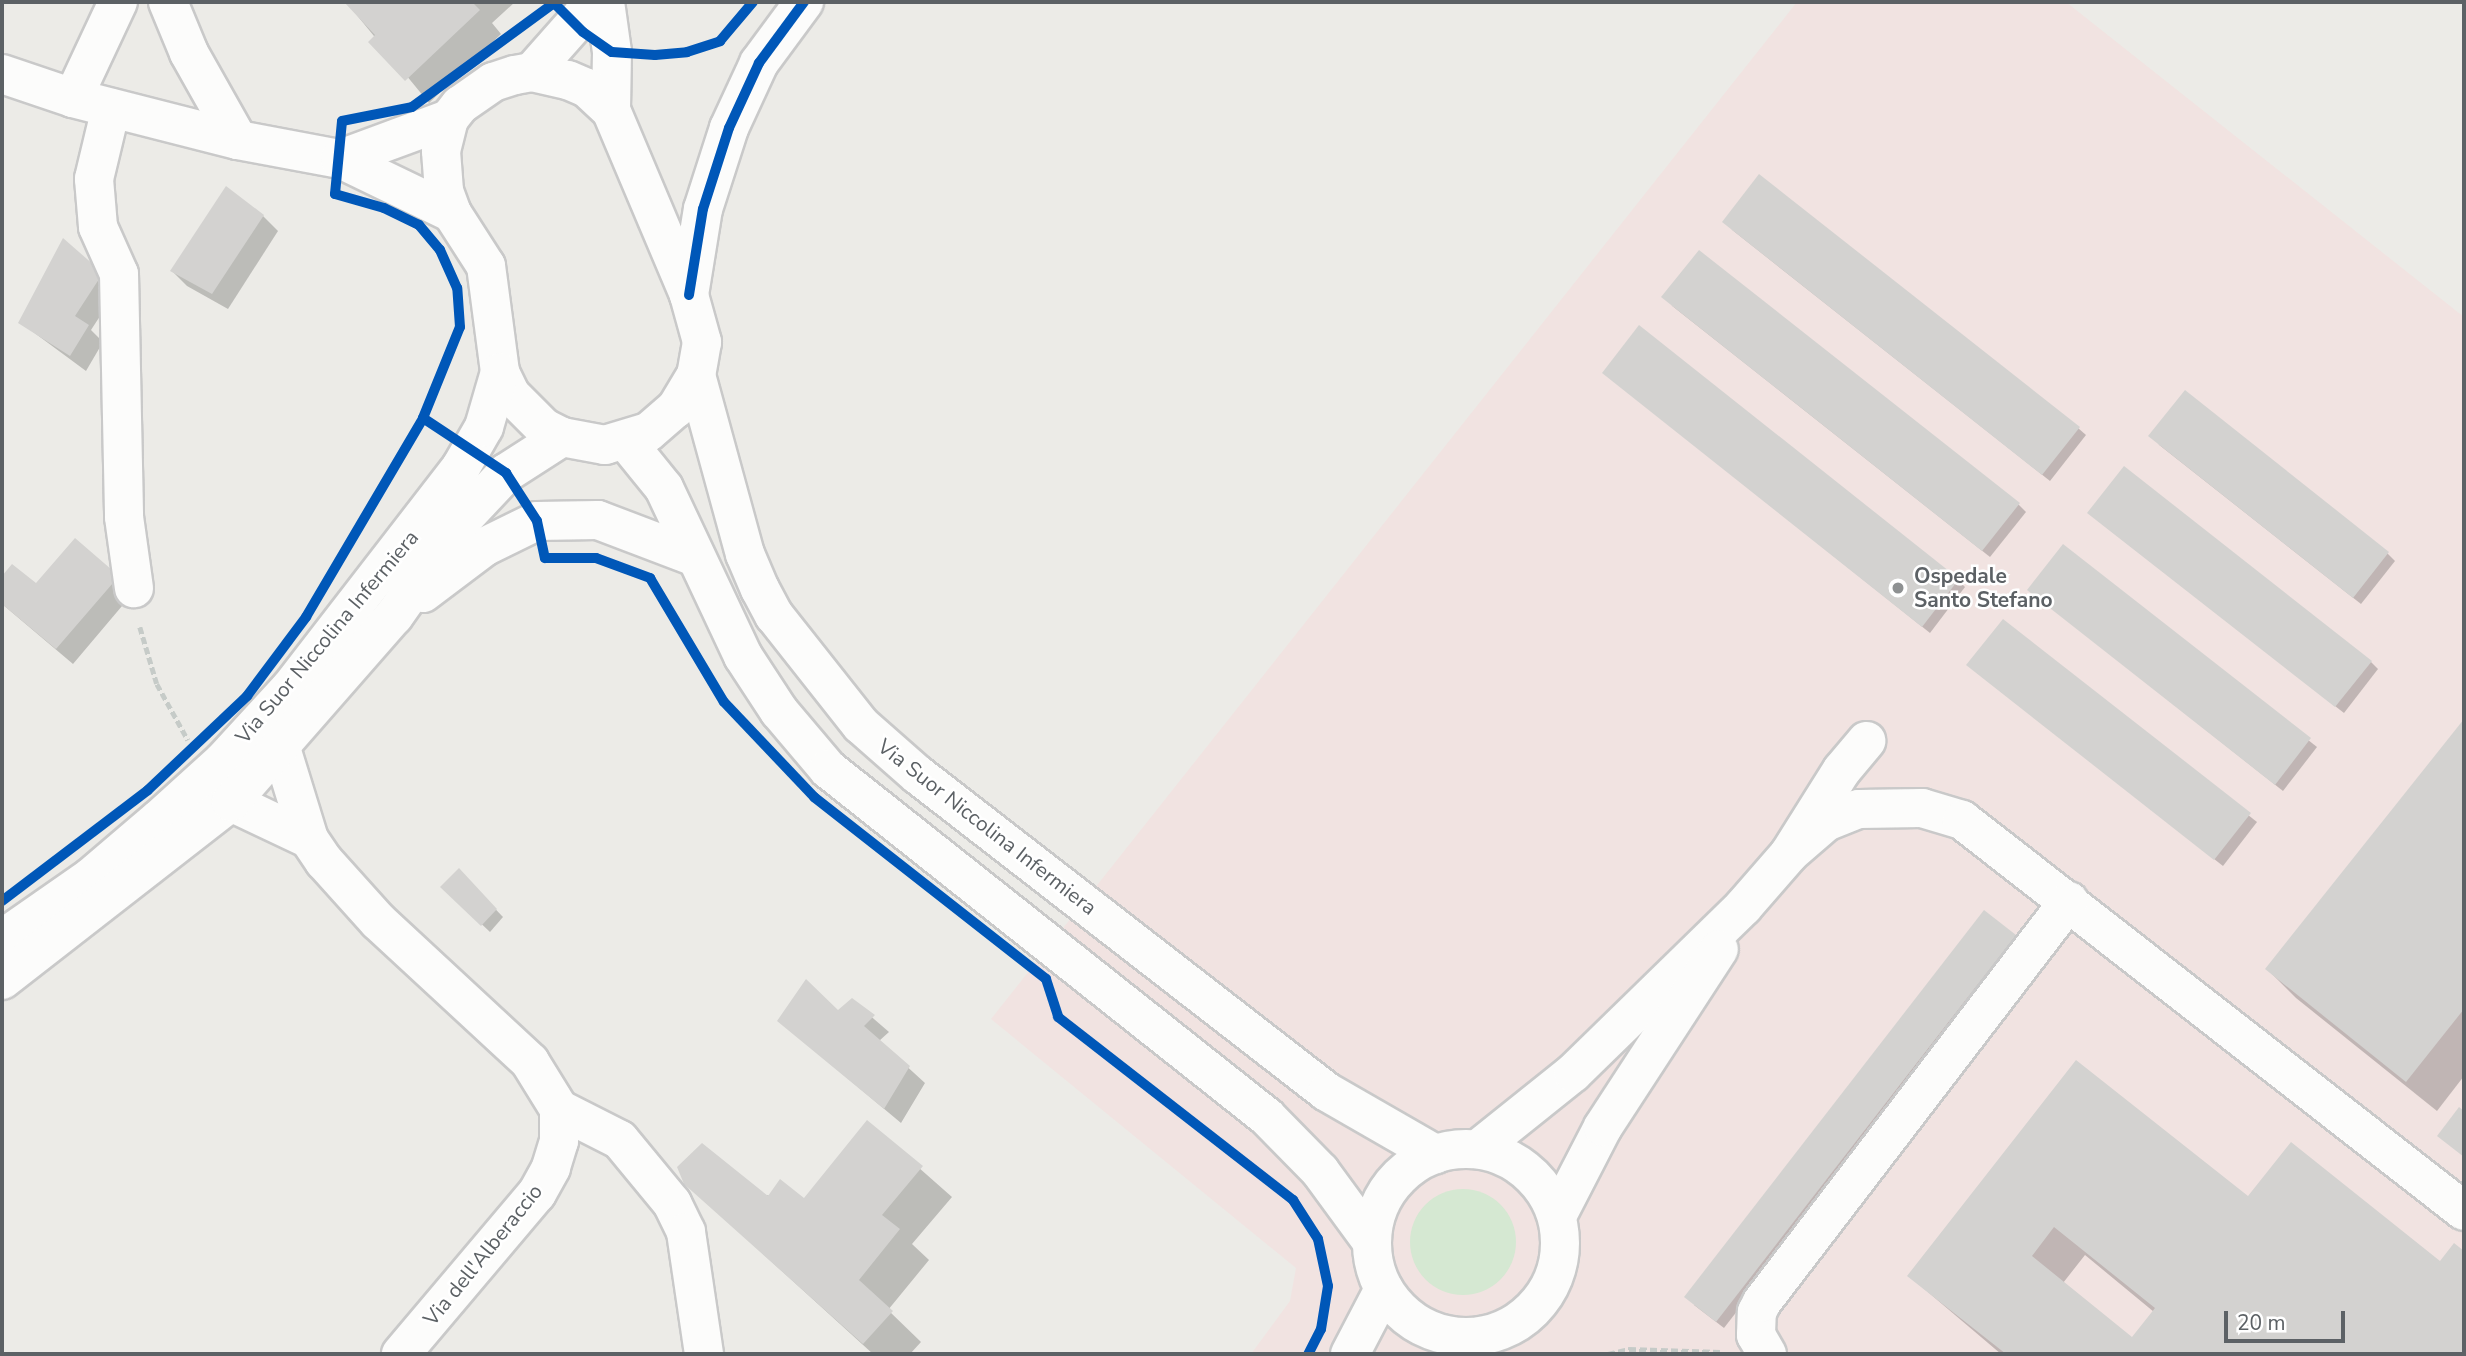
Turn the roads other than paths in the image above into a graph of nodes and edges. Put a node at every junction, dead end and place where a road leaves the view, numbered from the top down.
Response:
1 (118, 2) edge
2 (168, 2) edge
3 (594, 2) edge
4 (605, 2) edge
5 (804, 2) edge
6 (532, 72) junction
7 (2, 75) edge
8 (73, 98) junction
9 (111, 108) junction
10 (611, 110) junction
11 (449, 119) junction
12 (239, 140) junction
13 (340, 159) junction
14 (453, 213) junction
15 (689, 295) junction
16 (500, 372) junction
17 (696, 375) junction
18 (562, 438) junction
19 (626, 441) junction
20 (693, 556) junction
21 (134, 588) road end
22 (394, 617) junction
23 (1866, 741) dead end
24 (281, 748) junction
25 (231, 802) junction
26 (309, 839) junction
27 (1789, 855) junction
28 (2069, 901) junction
29 (1743, 907) junction
30 (2, 939) edge
31 (2, 979) edge
32 (559, 1109) junction
33 (1478, 1149) junction
34 (1434, 1154) junction
35 (2464, 1211) edge
36 (1557, 1216) junction
37 (1372, 1242) junction
38 (1384, 1289) junction
39 (1441, 1334) junction
40 (401, 1354) edge
41 (704, 1354) edge
42 (1350, 1354) edge
43 (1405, 1354) edge
44 (1767, 1354) edge

1 - 8 street
2 - 12 street
3 - 6 street
4 - 10 street
5 - 15 street
6 - 10 street
6 - 11 street
7 - 8 street
8 - 9 street
9 - 12 street
9 - 21 street
10 - 15 street
11 - 13 street
11 - 14 street
12 - 13 street
13 - 14 street
14 - 16 street
15 - 17 street
16 - 18 street
16 - 30 street, Via Suor Niccolina Infermiera
17 - 19 street
17 - 34 street, Via Suor Niccolina Infermiera
18 - 19 street
18 - 22 street, Via Suor Niccolina Infermiera
19 - 20 street
20 - 22 street, Via Suor Niccolina Infermiera
20 - 37 street
22 - 24 street, Via Suor Niccolina Infermiera
23 - 27 street
24 - 25 street, Via Suor Niccolina Infermiera
24 - 26 street
25 - 26 street
25 - 31 street, Via Suor Niccolina Infermiera
26 - 32 street
27 - 28 street
27 - 29 street
28 - 35 street
28 - 44 street
29 - 33 street
29 - 36 street
32 - 40 street, Via dell'Alberaccio
32 - 41 street
33 - 34 street
33 - 36 street
34 - 37 street
36 - 39 street
37 - 38 street
38 - 39 street
38 - 42 street
39 - 43 street

